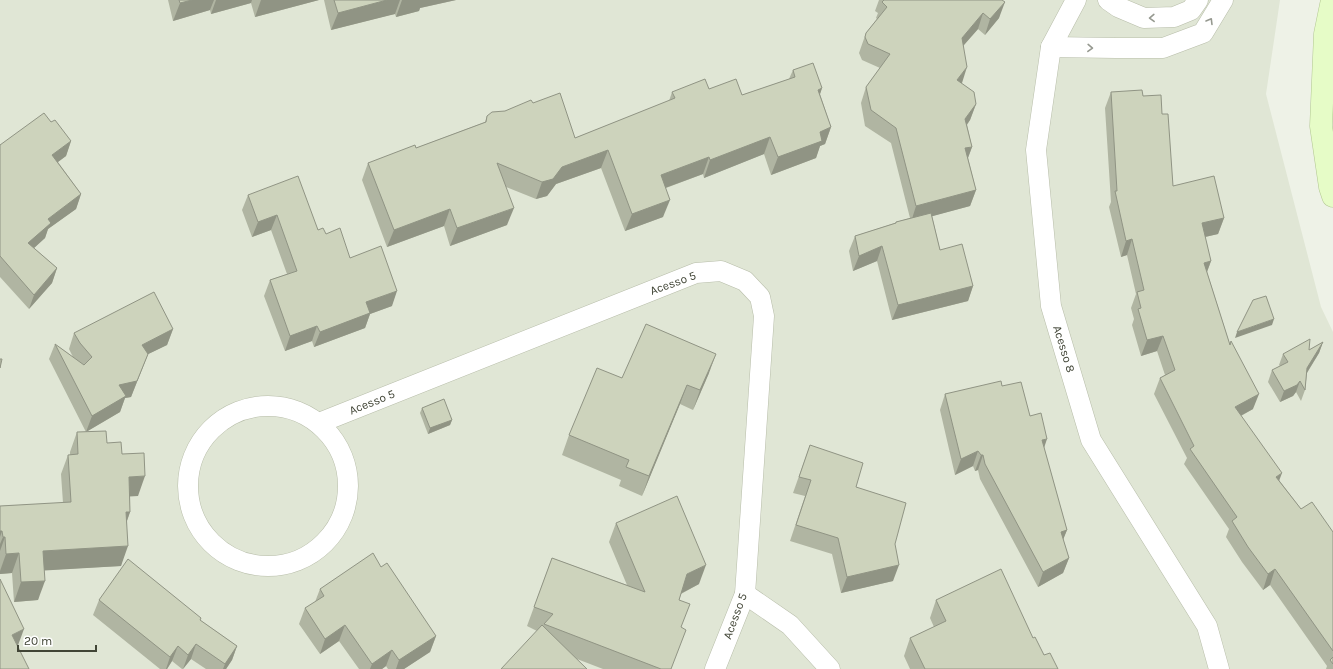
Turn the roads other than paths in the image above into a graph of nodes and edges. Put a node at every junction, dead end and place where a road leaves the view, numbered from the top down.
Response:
1 (1076, 0) edge
2 (1108, 0) edge
3 (1198, 0) edge
4 (1223, 0) edge
5 (1332, 0) edge
6 (1051, 47) junction
7 (1333, 196) edge
8 (319, 423) junction
9 (745, 594) junction
10 (715, 669) edge
11 (830, 669) edge
12 (1219, 669) edge

1 - 6 street, Acesso 8
3 -> 2 street
6 -> 4 street
5 - 7 main road
6 - 12 street, Acesso 8
8 - 8 street
8 - 9 street, Acesso 5
9 - 10 street, Acesso 5
9 - 11 street

